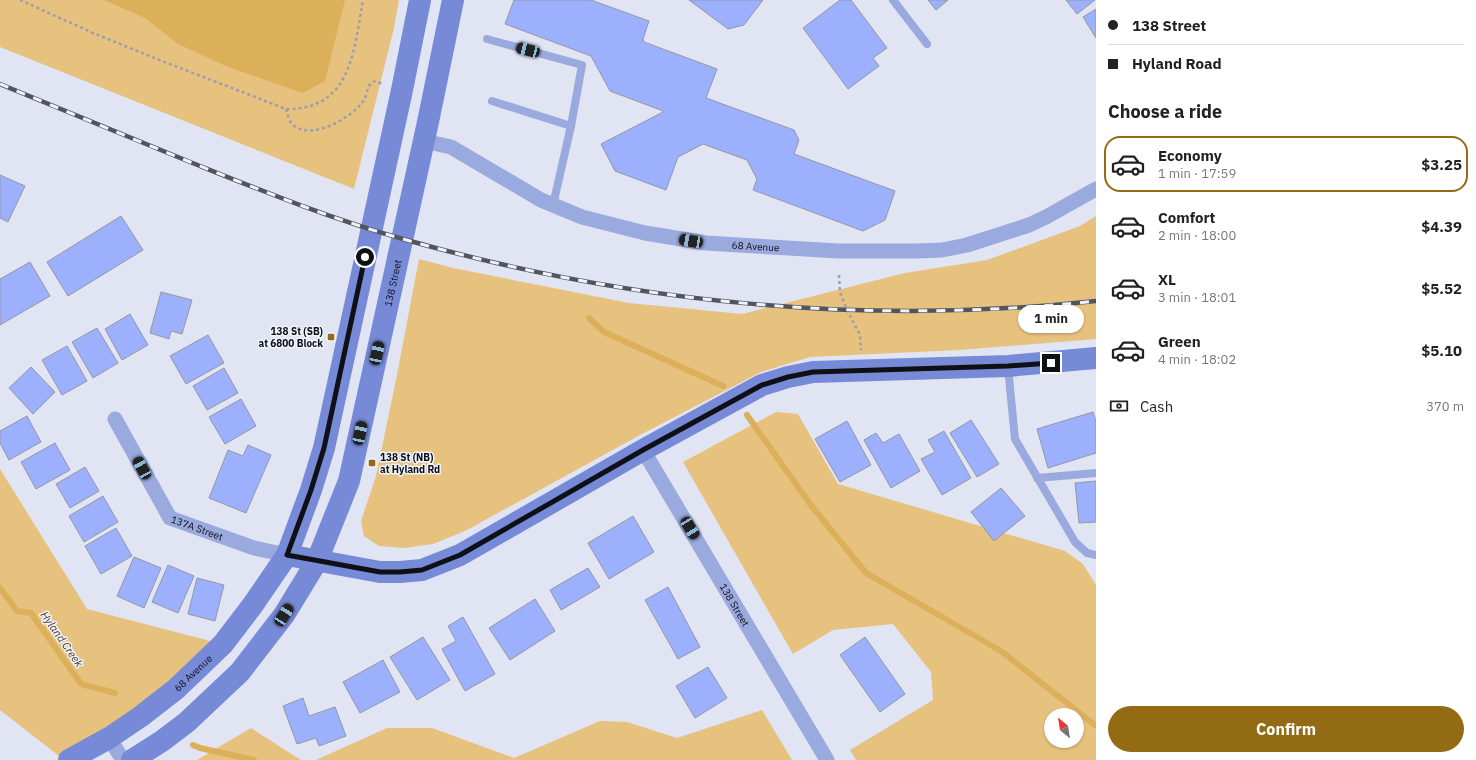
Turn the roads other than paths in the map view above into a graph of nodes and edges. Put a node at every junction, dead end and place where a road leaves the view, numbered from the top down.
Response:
1 (420, 0) edge
2 (453, 0) edge
3 (893, 0) edge
4 (487, 39) dead end
5 (928, 44) dead end
6 (492, 102) dead end
7 (571, 126) junction
8 (424, 140) junction
9 (1096, 189) edge
10 (553, 205) junction
11 (1096, 358) edge
12 (1008, 366) junction
13 (115, 419) dead end
14 (643, 450) junction
15 (1096, 473) edge
16 (1037, 478) junction
17 (287, 555) junction
18 (1096, 555) edge
19 (317, 561) junction
20 (109, 738) junction
21 (69, 760) edge
22 (123, 760) edge
23 (132, 760) edge
24 (827, 760) edge

1 - 17 main road
2 - 8 main road, 138 Street
3 - 5 lane
4 - 7 lane
6 - 7 lane
7 - 10 lane
8 - 10 street, 68 Avenue
8 - 19 main road, 138 Street
9 - 10 street, 68 Avenue
11 - 12 main road
12 - 14 main road
12 - 16 lane
13 - 17 street, 137A Street
14 - 19 main road
14 - 24 street, 138 Street
15 - 16 lane
16 - 18 lane
17 - 19 main road
17 - 20 main road, 68 Avenue
19 - 23 main road
20 - 21 main road, 68 Avenue
20 - 22 street

